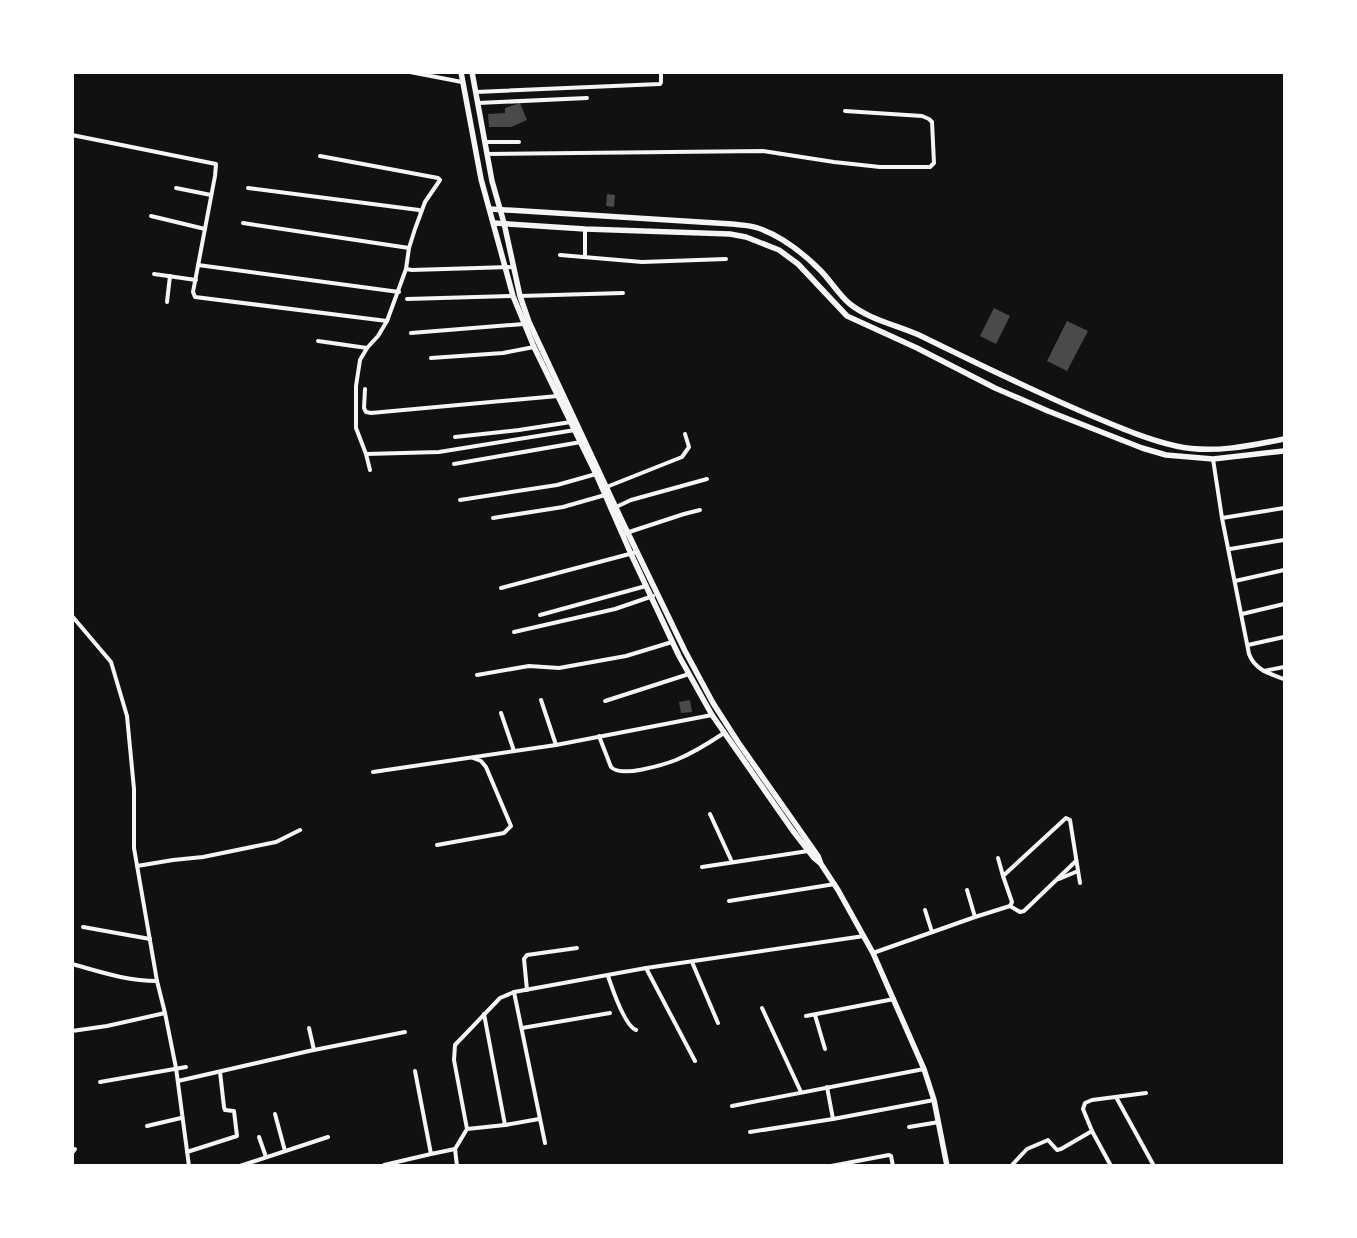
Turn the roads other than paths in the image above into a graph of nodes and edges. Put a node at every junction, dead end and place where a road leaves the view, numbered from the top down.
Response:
1 (410, 72) edge
2 (462, 72) edge
3 (472, 72) edge
4 (661, 72) edge
5 (462, 82) junction
6 (476, 92) junction
7 (587, 98) dead end
8 (478, 103) junction
9 (845, 112) dead end
10 (72, 135) edge
11 (485, 142) junction
12 (520, 142) dead end
13 (487, 154) junction
14 (320, 156) dead end
15 (176, 188) dead end
16 (248, 188) dead end
17 (212, 195) junction
18 (490, 209) junction
19 (501, 210) junction
20 (421, 212) junction
21 (151, 216) dead end
22 (243, 223) dead end
23 (494, 223) junction
24 (504, 223) junction
25 (205, 229) junction
26 (586, 229) junction
27 (409, 248) junction
28 (560, 255) dead end
29 (585, 257) junction
30 (726, 259) dead end
31 (198, 265) junction
32 (505, 267) junction
33 (514, 267) junction
34 (408, 269) junction
35 (154, 274) dead end
36 (170, 276) junction
37 (196, 280) junction
38 (398, 292) junction
39 (623, 293) dead end
40 (513, 296) junction
41 (520, 296) junction
42 (407, 299) dead end
43 (167, 302) dead end
44 (387, 321) junction
45 (524, 324) junction
46 (412, 333) dead end
47 (318, 341) dead end
48 (534, 347) junction
49 (367, 348) junction
50 (431, 358) dead end
51 (365, 389) dead end
52 (558, 396) junction
53 (1053, 400) junction
54 (1048, 411) junction
55 (573, 421) junction
56 (575, 430) junction
57 (685, 434) dead end
58 (455, 437) dead end
59 (1284, 439) edge
60 (581, 442) junction
61 (1284, 450) edge
62 (366, 454) junction
63 (1213, 459) junction
64 (454, 464) dead end
65 (370, 470) dead end
66 (596, 474) junction
67 (707, 479) dead end
68 (604, 488) junction
69 (605, 495) junction
70 (460, 500) dead end
71 (616, 506) junction
72 (1284, 508) edge
73 (700, 510) dead end
74 (493, 518) dead end
75 (1222, 518) junction
76 (625, 534) junction
77 (1284, 540) edge
78 (1230, 549) junction
79 (634, 553) junction
80 (1284, 570) edge
81 (1235, 581) junction
82 (646, 586) junction
83 (501, 588) dead end
84 (657, 594) junction
85 (651, 597) junction
86 (1284, 604) edge
87 (1242, 614) junction
88 (540, 615) dead end
89 (72, 616) edge
90 (514, 632) dead end
91 (1284, 637) edge
92 (679, 639) junction
93 (672, 642) junction
94 (1248, 645) junction
95 (1284, 667) edge
96 (1264, 671) junction
97 (689, 674) junction
98 (477, 675) dead end
99 (1284, 680) edge
100 (541, 700) dead end
101 (605, 701) dead end
102 (501, 713) dead end
103 (712, 715) junction
104 (724, 733) junction
105 (599, 736) junction
106 (736, 744) junction
107 (556, 745) junction
108 (514, 751) junction
109 (471, 757) junction
110 (373, 772) dead end
111 (710, 814) dead end
112 (300, 830) dead end
113 (437, 845) dead end
114 (808, 850) junction
115 (998, 858) dead end
116 (1076, 861) junction
117 (732, 862) junction
118 (821, 864) junction
119 (137, 866) junction
120 (702, 867) dead end
121 (1078, 871) junction
122 (1003, 876) junction
123 (1055, 881) junction
124 (1080, 883) dead end
125 (835, 884) junction
126 (967, 890) dead end
127 (728, 901) dead end
128 (1010, 906) junction
129 (925, 910) dead end
130 (975, 917) junction
131 (83, 927) dead end
132 (932, 932) junction
133 (864, 936) junction
134 (150, 939) junction
135 (577, 948) dead end
136 (873, 953) junction
137 (692, 962) junction
138 (72, 964) edge
139 (646, 968) junction
140 (606, 977) junction
141 (156, 981) junction
142 (528, 990) junction
143 (514, 992) junction
144 (894, 999) junction
145 (762, 1008) dead end
146 (165, 1013) junction
147 (610, 1013) dead end
148 (484, 1014) junction
149 (815, 1014) junction
150 (806, 1016) dead end
151 (718, 1023) dead end
152 (310, 1028) dead end
153 (522, 1028) junction
154 (72, 1030) edge
155 (636, 1030) dead end
156 (406, 1032) dead end
157 (824, 1049) dead end
158 (314, 1050) junction
159 (695, 1061) dead end
160 (186, 1067) dead end
161 (176, 1068) junction
162 (924, 1069) junction
163 (415, 1071) dead end
164 (220, 1072) junction
165 (178, 1081) junction
166 (100, 1082) dead end
167 (827, 1087) junction
168 (801, 1092) junction
169 (1146, 1093) dead end
170 (1116, 1097) junction
171 (934, 1100) junction
172 (732, 1106) dead end
173 (276, 1114) dead end
174 (181, 1118) junction
175 (833, 1119) junction
176 (539, 1120) junction
177 (938, 1122) junction
178 (505, 1125) junction
179 (147, 1126) dead end
180 (909, 1127) dead end
181 (467, 1129) junction
182 (1092, 1130) junction
183 (750, 1132) dead end
184 (259, 1137) dead end
185 (328, 1137) dead end
186 (545, 1143) dead end
187 (455, 1149) junction
188 (285, 1151) junction
189 (187, 1152) junction
190 (431, 1154) junction
191 (266, 1157) junction
192 (384, 1165) edge
193 (189, 1166) edge
194 (240, 1166) edge
195 (457, 1166) edge
196 (831, 1166) edge
197 (893, 1166) edge
198 (947, 1166) edge
199 (1011, 1166) edge
200 (1111, 1166) edge
201 (1154, 1166) edge

1 - 5 street
2 - 5 main road
3 - 6 main road
4 - 6 street
5 - 18 main road
6 - 8 main road
7 - 8 street
8 - 11 main road
9 - 13 street
10 - 17 street
11 - 12 street
11 - 13 main road
13 - 19 main road
14 - 20 street
15 - 17 street
16 - 20 street
17 - 25 street
18 - 19 main road
18 - 23 main road
19 - 24 main road
19 - 53 main road
20 - 27 street
21 - 25 street
22 - 27 street
23 - 24 main road
23 - 32 main road
24 - 26 main road
24 - 33 main road
25 - 31 street
26 - 29 street
26 - 54 main road
27 - 34 street
28 - 29 street
29 - 30 street
31 - 37 street
31 - 38 street
32 - 33 street
32 - 34 street
32 - 40 main road
33 - 41 main road
34 - 38 street
35 - 36 street
36 - 37 street
36 - 43 street
37 - 44 street
38 - 44 street
39 - 41 street
40 - 42 street
40 - 45 main road
41 - 55 main road
44 - 49 street
45 - 46 street
45 - 48 main road
47 - 49 street
48 - 50 street
48 - 52 main road
49 - 62 street
51 - 52 street
52 - 55 main road
53 - 54 main road
53 - 59 main road
54 - 63 main road
55 - 56 main road
55 - 58 street
55 - 68 main road
56 - 60 main road
56 - 62 street
57 - 68 street
60 - 64 street
60 - 66 main road
61 - 63 main road
62 - 65 street
63 - 75 street
66 - 68 main road
66 - 70 street
67 - 71 street
68 - 69 main road
68 - 71 main road
69 - 74 street
69 - 76 main road
71 - 76 main road
72 - 75 street
73 - 76 street
75 - 78 street
76 - 79 main road
77 - 78 street
78 - 81 street
79 - 82 main road
79 - 83 street
79 - 84 main road
80 - 81 street
81 - 87 street
82 - 85 main road
82 - 88 street
84 - 85 street
84 - 92 main road
85 - 90 street
85 - 93 main road
86 - 87 street
87 - 94 street
89 - 119 street
91 - 94 street
92 - 93 street
92 - 106 main road
93 - 97 main road
93 - 98 street
94 - 96 street
95 - 96 street
96 - 99 street
97 - 101 street
97 - 103 main road
100 - 107 street
102 - 108 street
103 - 104 main road
103 - 105 street
104 - 105 street
104 - 106 main road
105 - 107 street
106 - 114 main road
106 - 118 main road
107 - 108 street
108 - 109 street
109 - 110 street
109 - 113 street
111 - 117 street
112 - 119 street
114 - 117 street
114 - 118 main road
115 - 122 street
116 - 121 street
116 - 122 street
116 - 123 street
117 - 120 street
118 - 125 main road
119 - 134 street
121 - 123 street
121 - 124 street
122 - 128 street
123 - 128 street
125 - 127 street
125 - 133 main road
126 - 130 street
128 - 130 street
129 - 132 street
130 - 132 street
131 - 134 street
132 - 136 street
133 - 136 main road
133 - 137 street
134 - 141 street
135 - 142 street
136 - 144 main road
137 - 139 street
137 - 151 street
138 - 141 street
139 - 140 street
139 - 159 street
140 - 142 street
140 - 155 street
141 - 146 street
142 - 143 street
143 - 148 street
143 - 153 street
144 - 149 street
144 - 162 main road
145 - 168 street
146 - 154 street
146 - 161 street
147 - 153 street
148 - 178 street
148 - 181 street
149 - 150 street
149 - 157 street
152 - 158 street
153 - 176 street
156 - 158 street
158 - 164 street
160 - 161 street
161 - 165 street
161 - 166 street
162 - 167 street
162 - 171 main road
163 - 190 street
164 - 165 street
164 - 189 street
165 - 174 street
167 - 168 street
167 - 175 street
168 - 172 street
169 - 170 street
170 - 182 street
170 - 201 street
171 - 175 street
171 - 177 main road
173 - 188 street
174 - 179 street
174 - 189 street
175 - 183 street
176 - 178 street
176 - 186 street
177 - 180 street
177 - 198 main road
178 - 181 street
181 - 187 street
182 - 199 street
182 - 200 street
184 - 191 street
185 - 188 street
187 - 190 street
187 - 195 street
188 - 191 street
189 - 193 street
190 - 192 street
191 - 194 street
196 - 197 street

